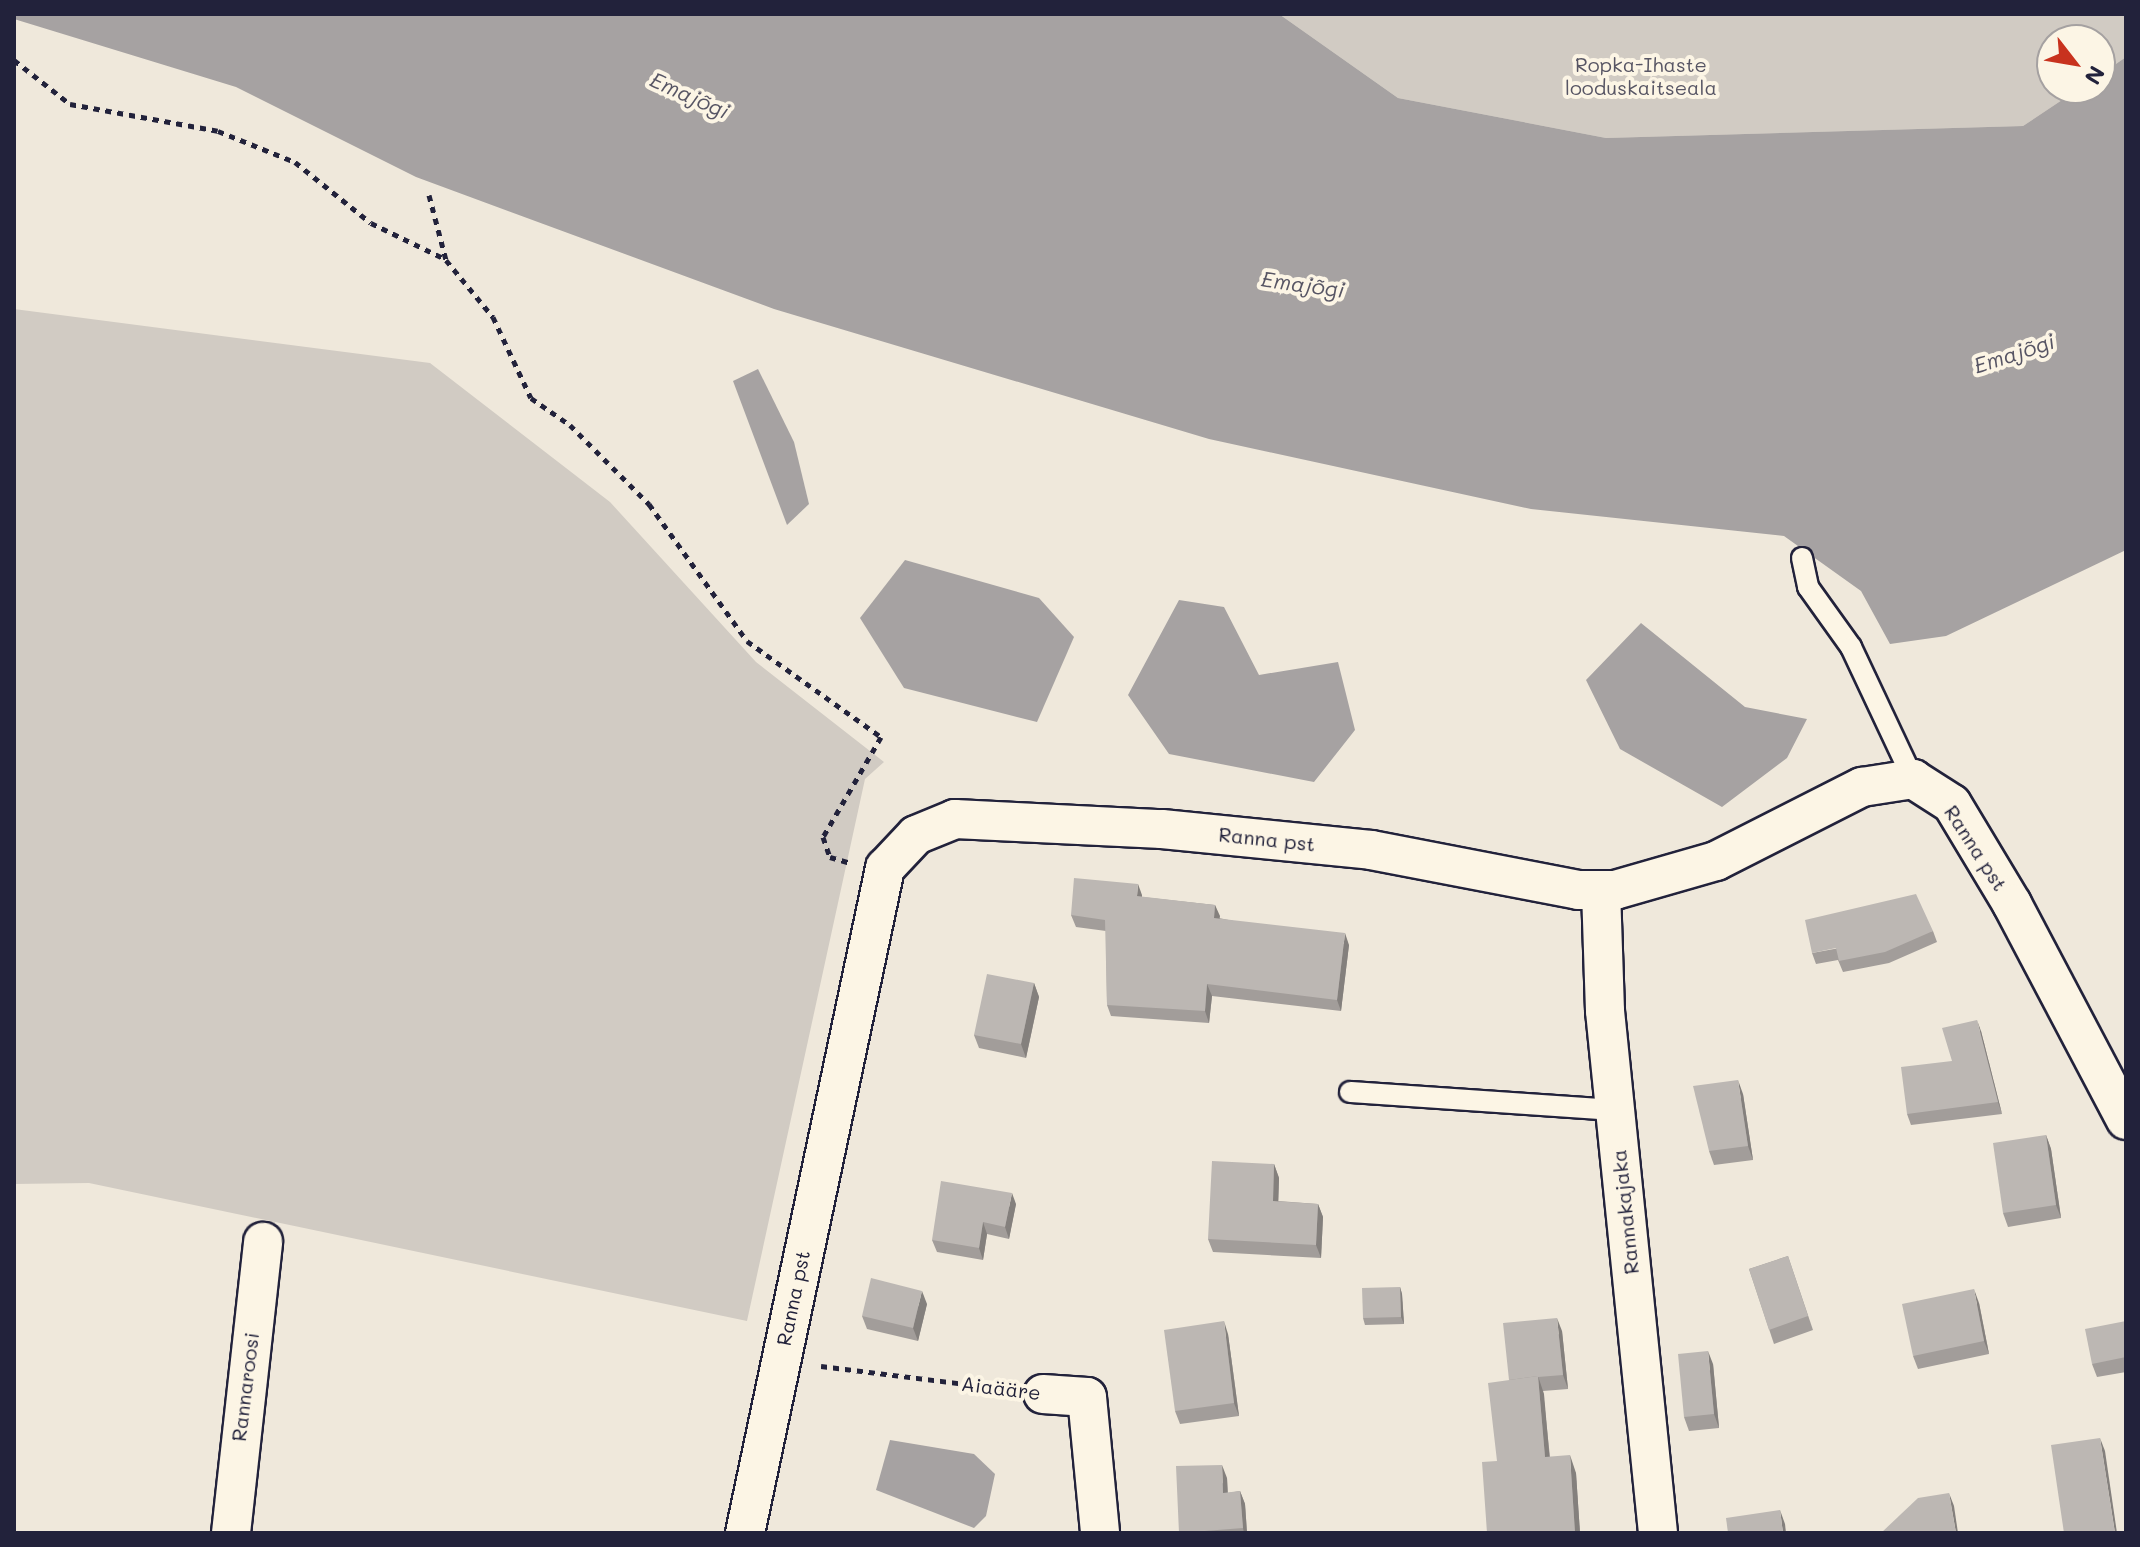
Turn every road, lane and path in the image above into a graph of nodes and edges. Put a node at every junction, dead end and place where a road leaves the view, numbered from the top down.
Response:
1 (14, 60) edge
2 (429, 195) dead end
3 (446, 260) junction
4 (1802, 558) dead end
5 (1913, 779) junction
6 (860, 866) dead end
7 (1601, 890) junction
8 (1350, 1092) dead end
9 (1615, 1110) junction
10 (2126, 1120) edge
11 (263, 1242) dead end
12 (780, 1360) junction
13 (1043, 1394) joint
14 (231, 1533) edge
15 (745, 1533) edge
16 (1100, 1533) edge
17 (1658, 1533) edge

1 - 3 path
2 - 3 path
3 - 6 path
4 - 5 lane
5 - 7 street, Ranna pst
5 - 10 street, Ranna pst
7 - 9 street, Rannakajaka
7 - 12 street, Ranna pst
8 - 9 lane
9 - 17 street, Rannakajaka
11 - 14 street, Rannaroosi
12 - 13 path, Aiaääre
12 - 15 street, Ranna pst
13 - 16 street, Aiaääre

